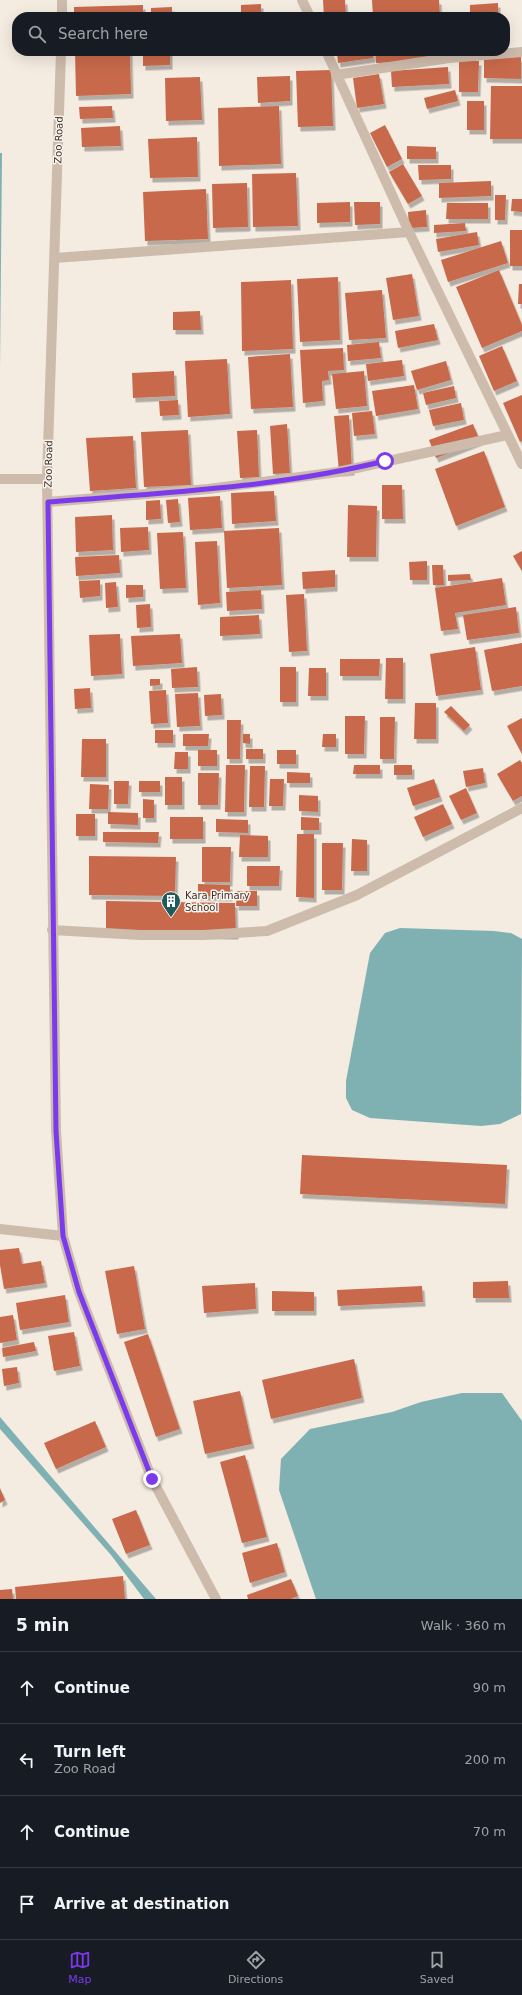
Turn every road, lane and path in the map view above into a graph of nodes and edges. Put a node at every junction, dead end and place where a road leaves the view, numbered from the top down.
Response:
1 (62, 0) edge
2 (302, 0) edge
3 (62, 12) edge
4 (308, 12) edge
5 (522, 52) edge
6 (510, 53) edge
7 (61, 56) edge
8 (328, 56) edge
9 (473, 56) edge
10 (336, 75) junction
11 (409, 232) junction
12 (55, 258) junction
13 (507, 435) junction
14 (522, 464) edge
15 (0, 479) edge
16 (47, 479) junction
17 (48, 502) junction
18 (522, 808) edge
19 (52, 930) junction
20 (0, 1229) edge
21 (63, 1236) junction
22 (216, 1599) edge

1 - 3 street
2 - 4 street
5 - 6 street
7 - 12 street, Zoo Road
8 - 10 street
9 - 10 street
10 - 11 street
11 - 12 street
11 - 13 street
12 - 16 street, Zoo Road
13 - 14 street
13 - 17 street
15 - 16 street
16 - 17 street, Zoo Road
17 - 19 street, Zoo Road
18 - 19 street
19 - 21 street, Zoo Road
20 - 21 street
21 - 22 street, Zoo Road

